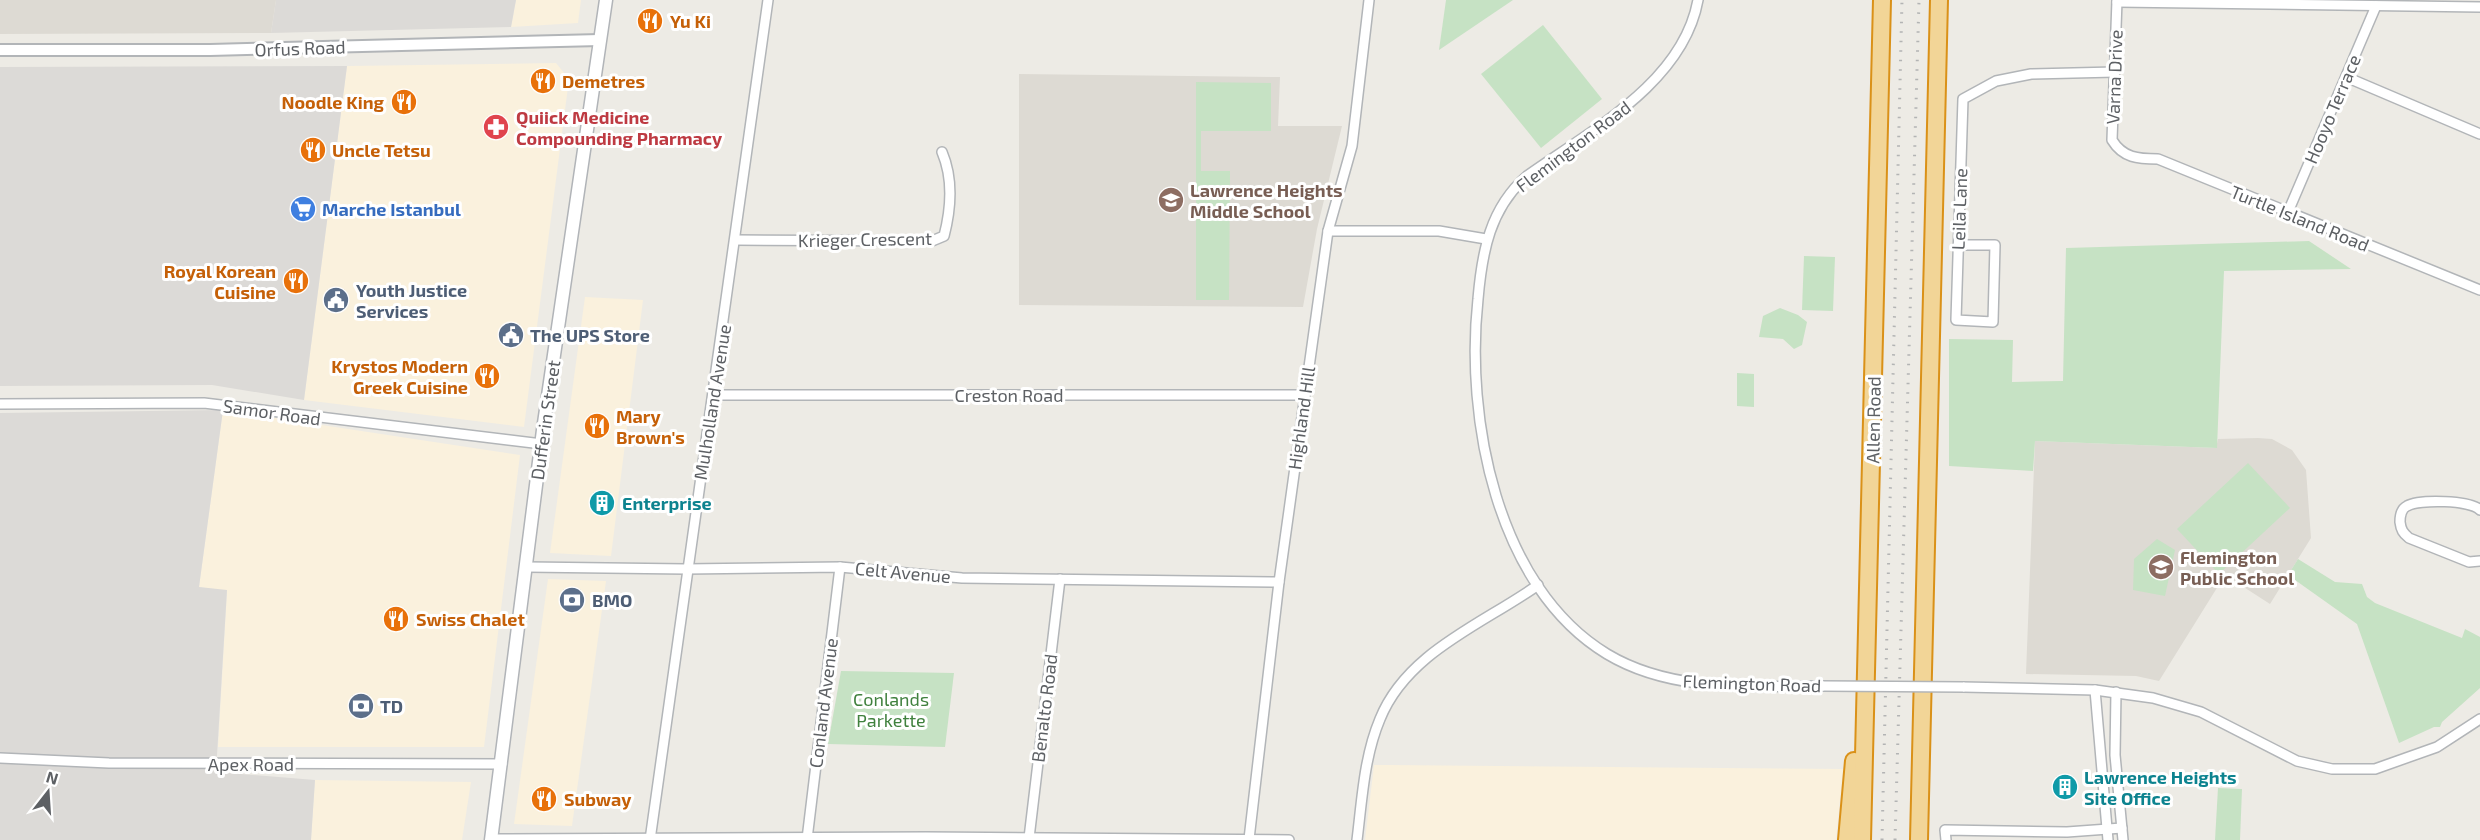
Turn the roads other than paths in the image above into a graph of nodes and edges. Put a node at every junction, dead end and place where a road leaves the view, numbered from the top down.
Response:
1 (606, 0) edge
2 (768, 0) edge
3 (1369, 0) edge
4 (1698, 0) edge
5 (1882, 0) edge
6 (1939, 0) edge
7 (2116, 1) edge
8 (2376, 6) junction
9 (2480, 7) edge
10 (600, 40) junction
11 (0, 50) edge
12 (2115, 72) junction
13 (2346, 78) junction
14 (2480, 134) edge
15 (942, 152) dead end
16 (2119, 152) joint
17 (2288, 212) junction
18 (1328, 231) junction
19 (1486, 239) junction
20 (736, 240) junction
21 (1958, 245) junction
22 (2480, 290) edge
23 (714, 395) junction
24 (1305, 395) junction
25 (0, 404) edge
26 (542, 444) junction
27 (2480, 510) edge
28 (2480, 561) edge
29 (527, 567) junction
30 (840, 567) junction
31 (687, 569) junction
32 (1060, 579) junction
33 (1279, 582) junction
34 (1538, 585) junction
35 (2095, 690) junction
36 (2116, 692) junction
37 (2480, 719) edge
38 (1866, 734) junction
39 (1921, 734) junction
40 (0, 758) edge
41 (502, 764) junction
42 (2122, 828) junction
43 (2107, 829) junction
44 (1029, 838) junction
45 (491, 839) edge
46 (807, 839) edge
47 (1249, 839) edge
48 (650, 840) edge
49 (1289, 840) edge
50 (1357, 840) edge
51 (1847, 840) edge
52 (1862, 840) edge
53 (1918, 840) edge
54 (1926, 840) edge
55 (1946, 840) edge
56 (2108, 840) edge
57 (2123, 840) edge

1 - 10 main road, Dufferin Street
2 - 20 street, Mulholland Avenue
3 - 18 street, Highland Hill
4 - 19 street, Flemington Road
5 - 38 highway, Allen Road
6 - 39 highway
7 - 8 street
7 - 12 street, Varna Drive
8 - 9 street
8 - 13 street, Hooyo Terrace
10 - 11 street, Orfus Road
10 - 26 main road, Dufferin Street
12 - 16 street, Varna Drive
12 - 21 street, Leila Lane
13 - 14 street
13 - 17 street, Hooyo Terrace
15 - 20 street, Krieger Crescent
16 - 17 street, Turtle Island Road
17 - 22 street, Turtle Island Road
18 - 19 street
18 - 24 street, Highland Hill
19 - 34 street, Flemington Road
20 - 23 street, Mulholland Avenue
21 - 21 street, Leila Lane
23 - 24 street, Creston Road
23 - 31 street, Mulholland Avenue
24 - 33 street, Highland Hill
25 - 26 street, Samor Road
26 - 29 main road, Dufferin Street
27 - 28 street
29 - 31 street, Celt Avenue
29 - 41 main road, Dufferin Street
30 - 31 street, Celt Avenue
30 - 32 street, Celt Avenue
30 - 46 street, Conland Avenue
31 - 48 street, Mulholland Avenue
32 - 33 street, Celt Avenue
32 - 44 street, Benalto Road
33 - 47 street, Highland Hill
34 - 35 street, Flemington Road, bridge
34 - 50 street
35 - 36 street, Flemington Road
35 - 43 street
36 - 37 street, Flemington Road
36 - 42 street
38 - 51 highway
38 - 52 highway, Allen Road
39 - 53 highway
39 - 54 highway
40 - 41 street, Apex Road
41 - 45 main road, Dufferin Street
42 - 43 street
42 - 57 street
43 - 55 street
43 - 56 street
44 - 46 street
44 - 47 street
45 - 48 street
46 - 48 street
47 - 49 street

